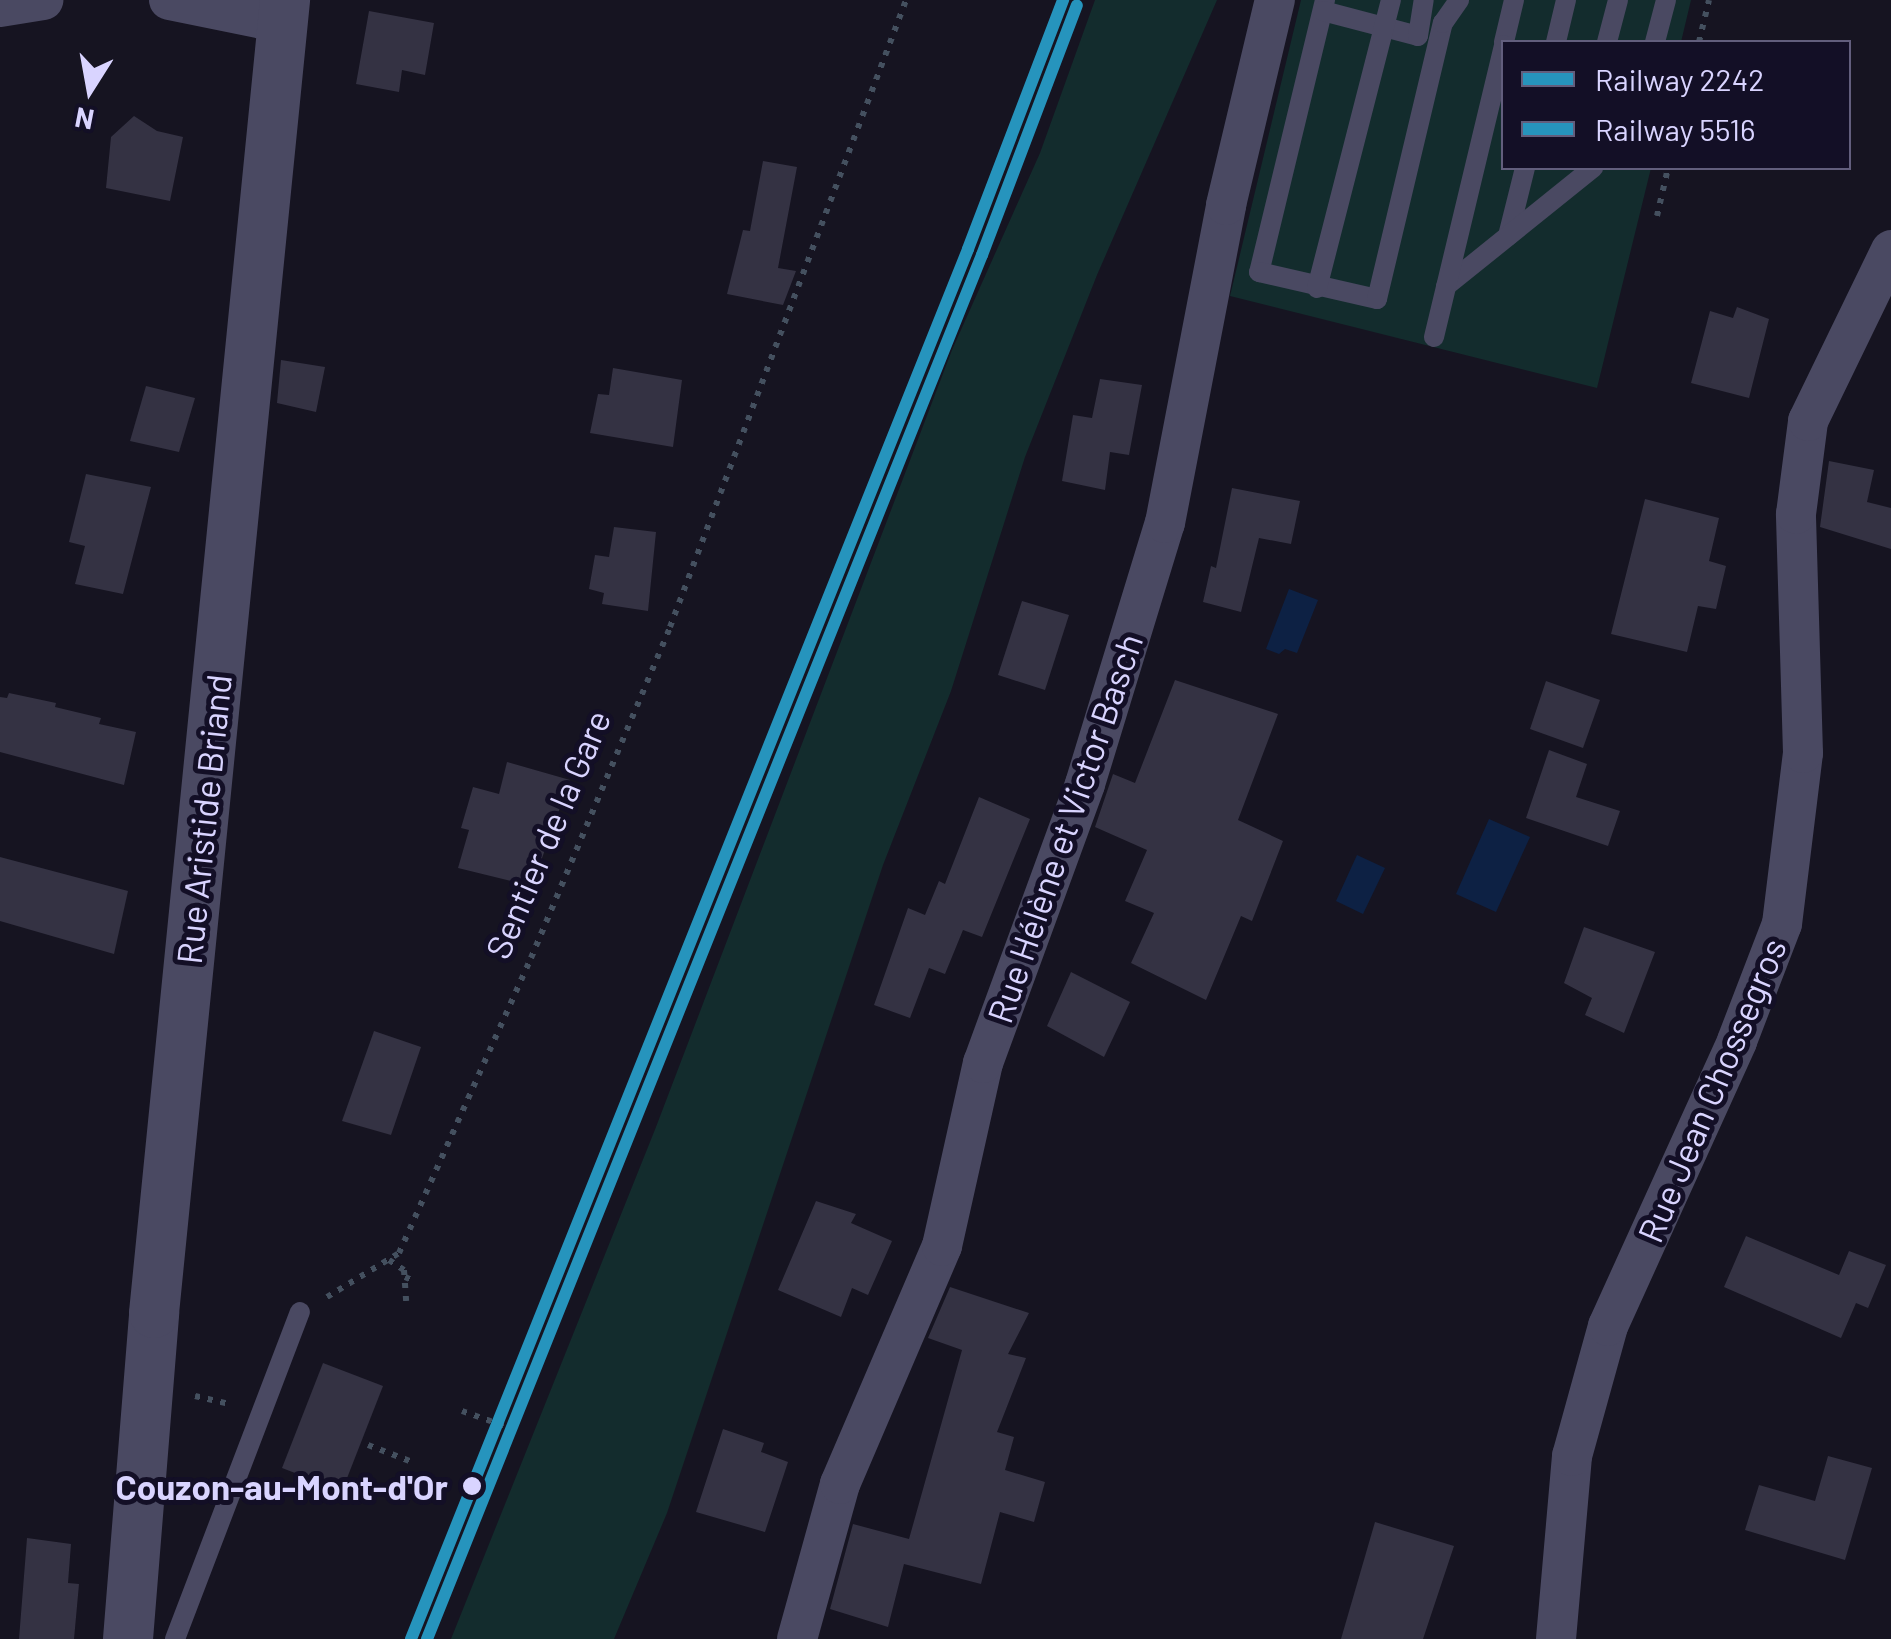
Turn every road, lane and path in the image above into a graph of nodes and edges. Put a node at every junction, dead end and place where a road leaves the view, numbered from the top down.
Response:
1 (43, 0) edge
2 (169, 0) edge
3 (906, 0) edge
4 (1276, 0) edge
5 (1391, 0) edge
6 (1424, 0) edge
7 (1460, 0) edge
8 (1514, 0) edge
9 (1566, 0) edge
10 (1618, 0) edge
11 (1666, 0) edge
12 (1709, 0) edge
13 (1324, 5) edge
14 (0, 7) edge
15 (284, 12) edge
16 (1384, 27) junction
17 (1505, 40) edge
18 (1556, 40) edge
19 (1608, 40) edge
20 (1656, 40) edge
21 (1699, 40) edge
22 (1501, 57) edge
23 (1524, 170) edge
24 (1668, 170) edge
25 (1574, 176) edge
26 (1656, 216) dead end
27 (1508, 236) junction
28 (1891, 250) edge
29 (1446, 286) junction
30 (1318, 288) junction
31 (1434, 337) dead end
32 (389, 1260) junction
33 (404, 1277) junction
34 (414, 1281) dead end
35 (406, 1301) dead end
36 (300, 1312) joint
37 (194, 1396) dead end
38 (230, 1403) dead end
39 (462, 1411) dead end
40 (510, 1428) dead end
41 (368, 1445) dead end
42 (412, 1462) dead end
43 (128, 1639) edge
44 (174, 1639) edge
45 (797, 1639) edge
46 (1556, 1639) edge

1 - 14 street
2 - 15 street
3 - 32 path, Sentier de la Gare
4 - 45 street, Rue Hélène et Victor Basch
5 - 16 lane
6 - 16 lane
7 - 30 lane
8 - 17 lane
9 - 18 lane
10 - 19 lane
11 - 20 lane
12 - 21 path
13 - 16 lane
13 - 30 lane
15 - 43 street, Rue Aristide Briand
16 - 30 lane
22 - 29 lane
23 - 27 lane
24 - 26 path
25 - 27 lane
27 - 29 lane
28 - 46 street, Rue Jean Chossegros
29 - 31 lane
32 - 33 path
32 - 36 path, Sentier de la Gare
33 - 34 path
33 - 35 path
36 - 44 lane
37 - 38 path
39 - 40 path
41 - 42 path

